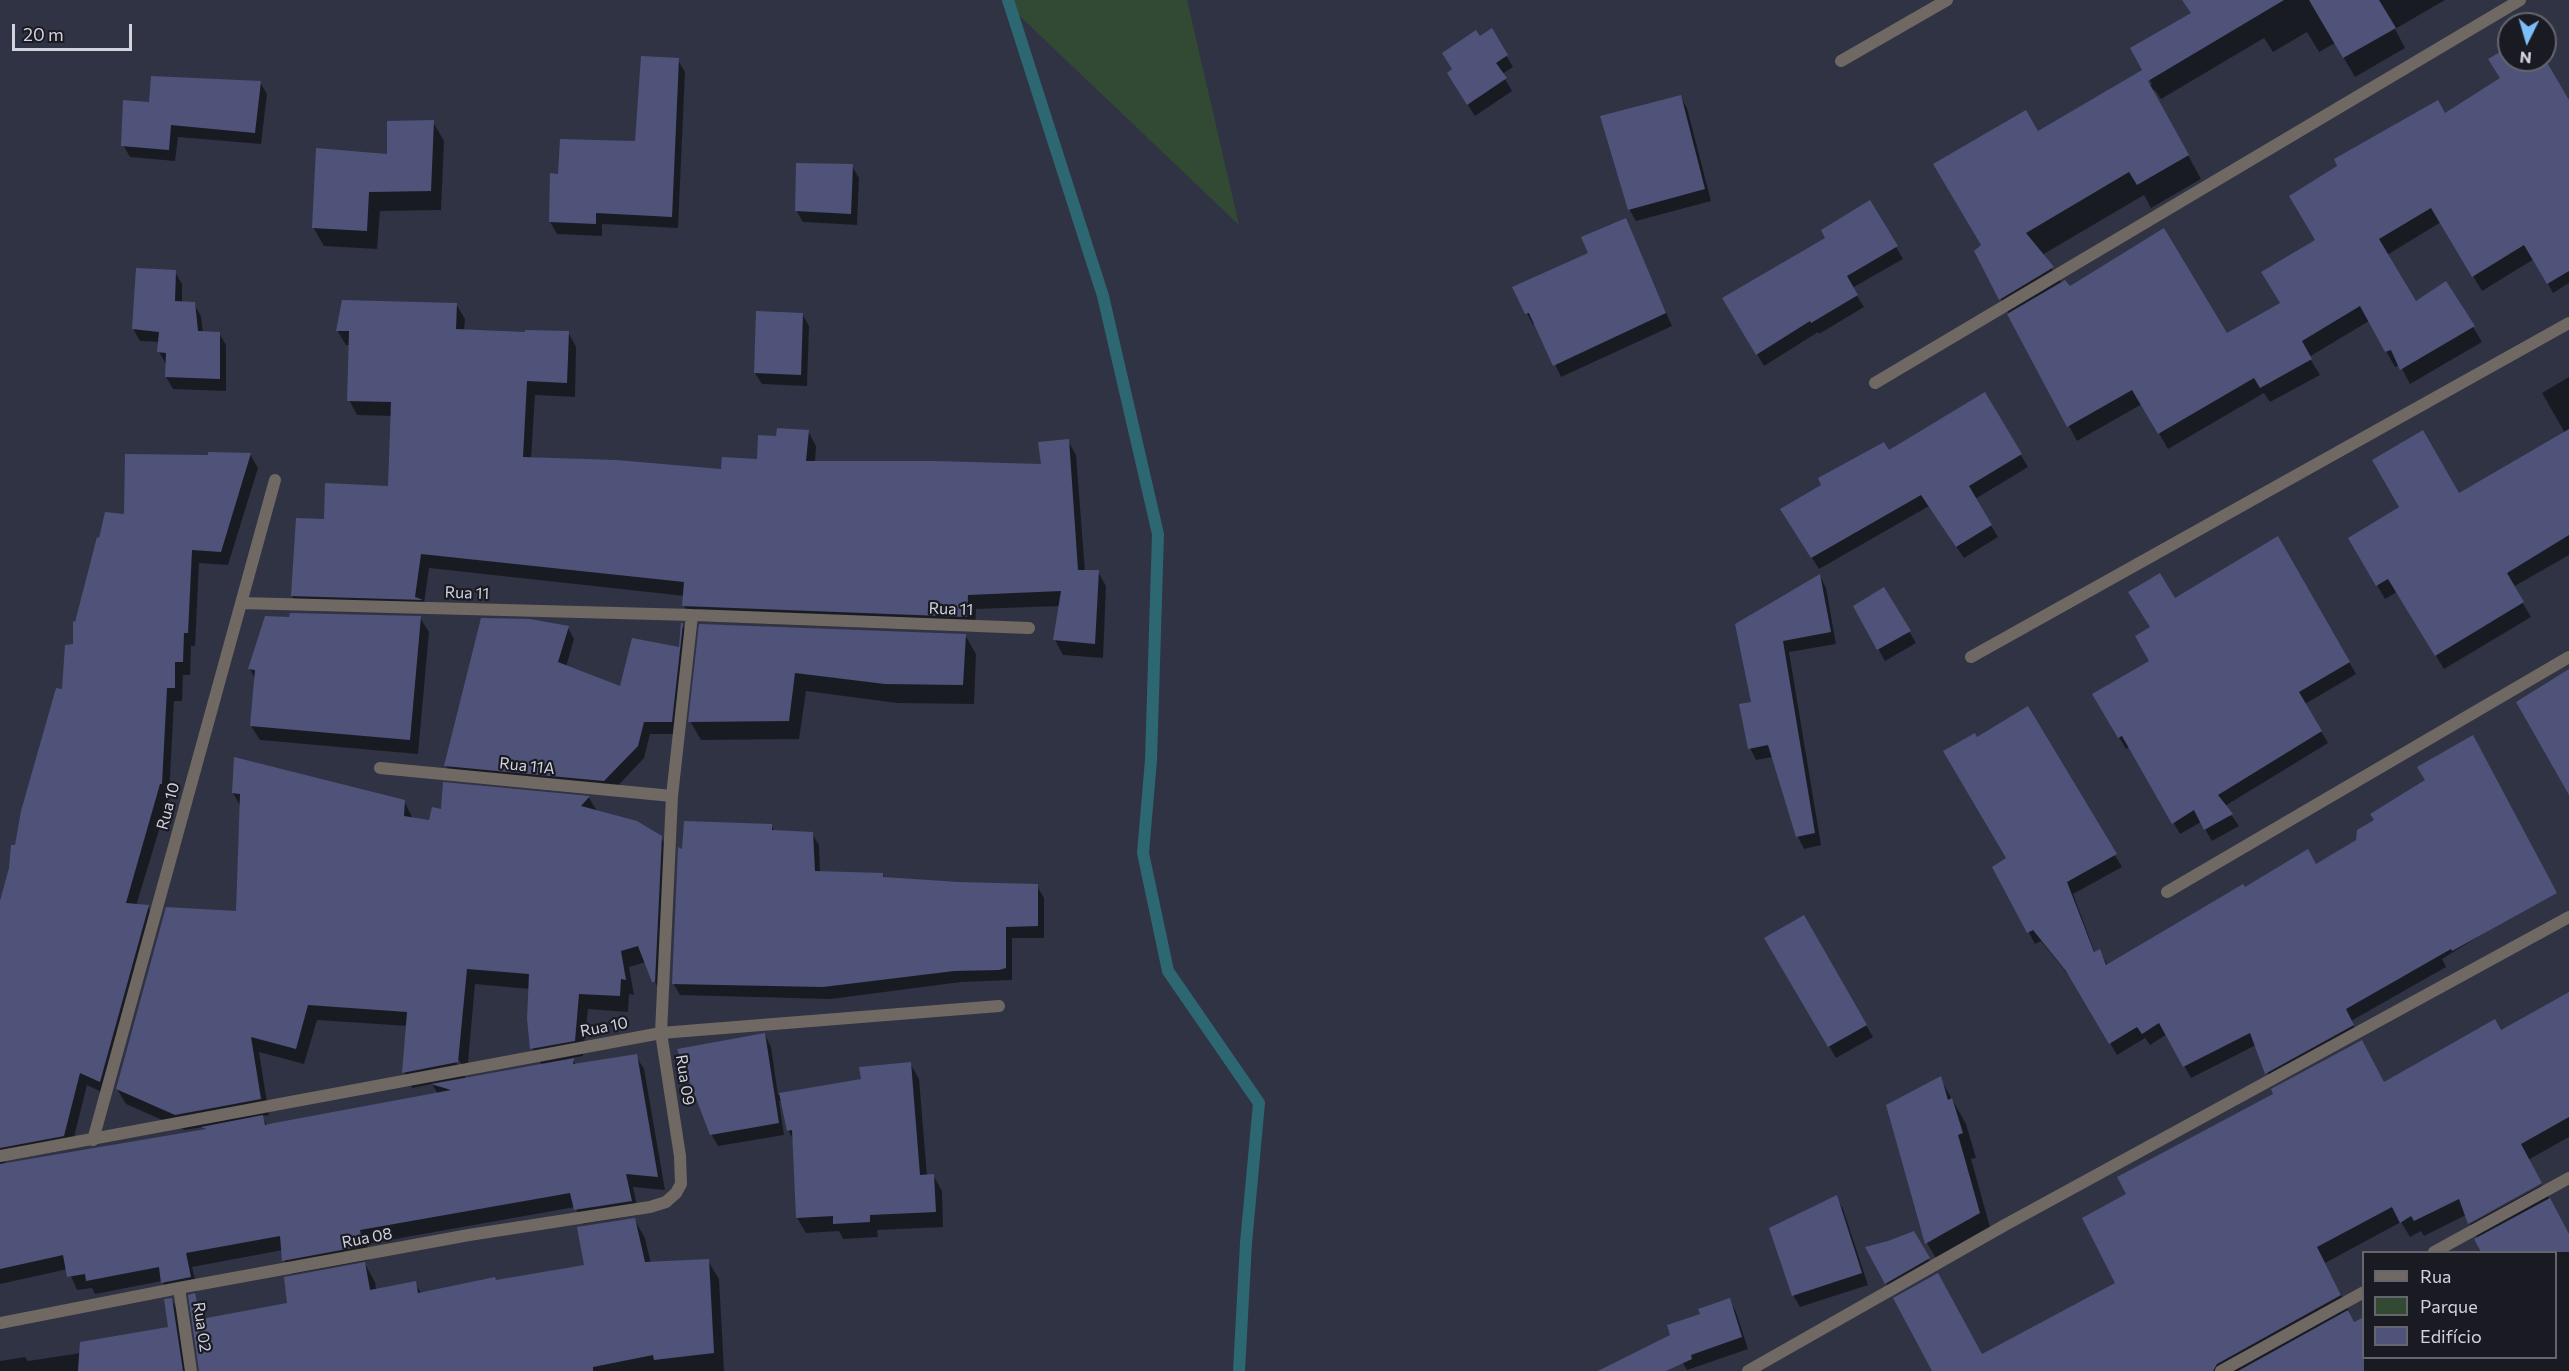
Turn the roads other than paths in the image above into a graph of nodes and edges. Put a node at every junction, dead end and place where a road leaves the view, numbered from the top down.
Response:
1 (1947, 0) edge
2 (2520, 0) edge
3 (1840, 61) dead end
4 (2569, 322) edge
5 (1875, 383) dead end
6 (275, 480) dead end
7 (241, 603) junction
8 (692, 615) junction
9 (1029, 628) dead end
10 (1971, 657) dead end
11 (2569, 657) edge
12 (380, 768) dead end
13 (672, 796) junction
14 (2167, 892) dead end
15 (2569, 917) edge
16 (999, 1006) dead end
17 (661, 1033) junction
18 (677, 1133) joint
19 (93, 1140) junction
20 (0, 1156) edge
21 (2569, 1178) edge
22 (2436, 1251) edge
23 (179, 1288) junction
24 (2362, 1293) edge
25 (0, 1323) edge
26 (191, 1371) edge
27 (1748, 1371) edge
28 (2221, 1371) edge

1 - 3 street
2 - 5 street
4 - 10 street
6 - 7 street, Rua 10
7 - 8 street, Rua 11
7 - 19 street, Rua 10
8 - 9 street, Rua 11
8 - 13 street
11 - 14 street
12 - 13 street, Rua 11A
13 - 17 street
15 - 27 street
16 - 17 street, Rua 10
17 - 18 street, Rua 09
17 - 19 street, Rua 10
18 - 23 street, Rua 08
19 - 20 street, Rua 10
21 - 22 street
23 - 25 street, Rua 08
23 - 26 street, Rua 02
24 - 28 street

